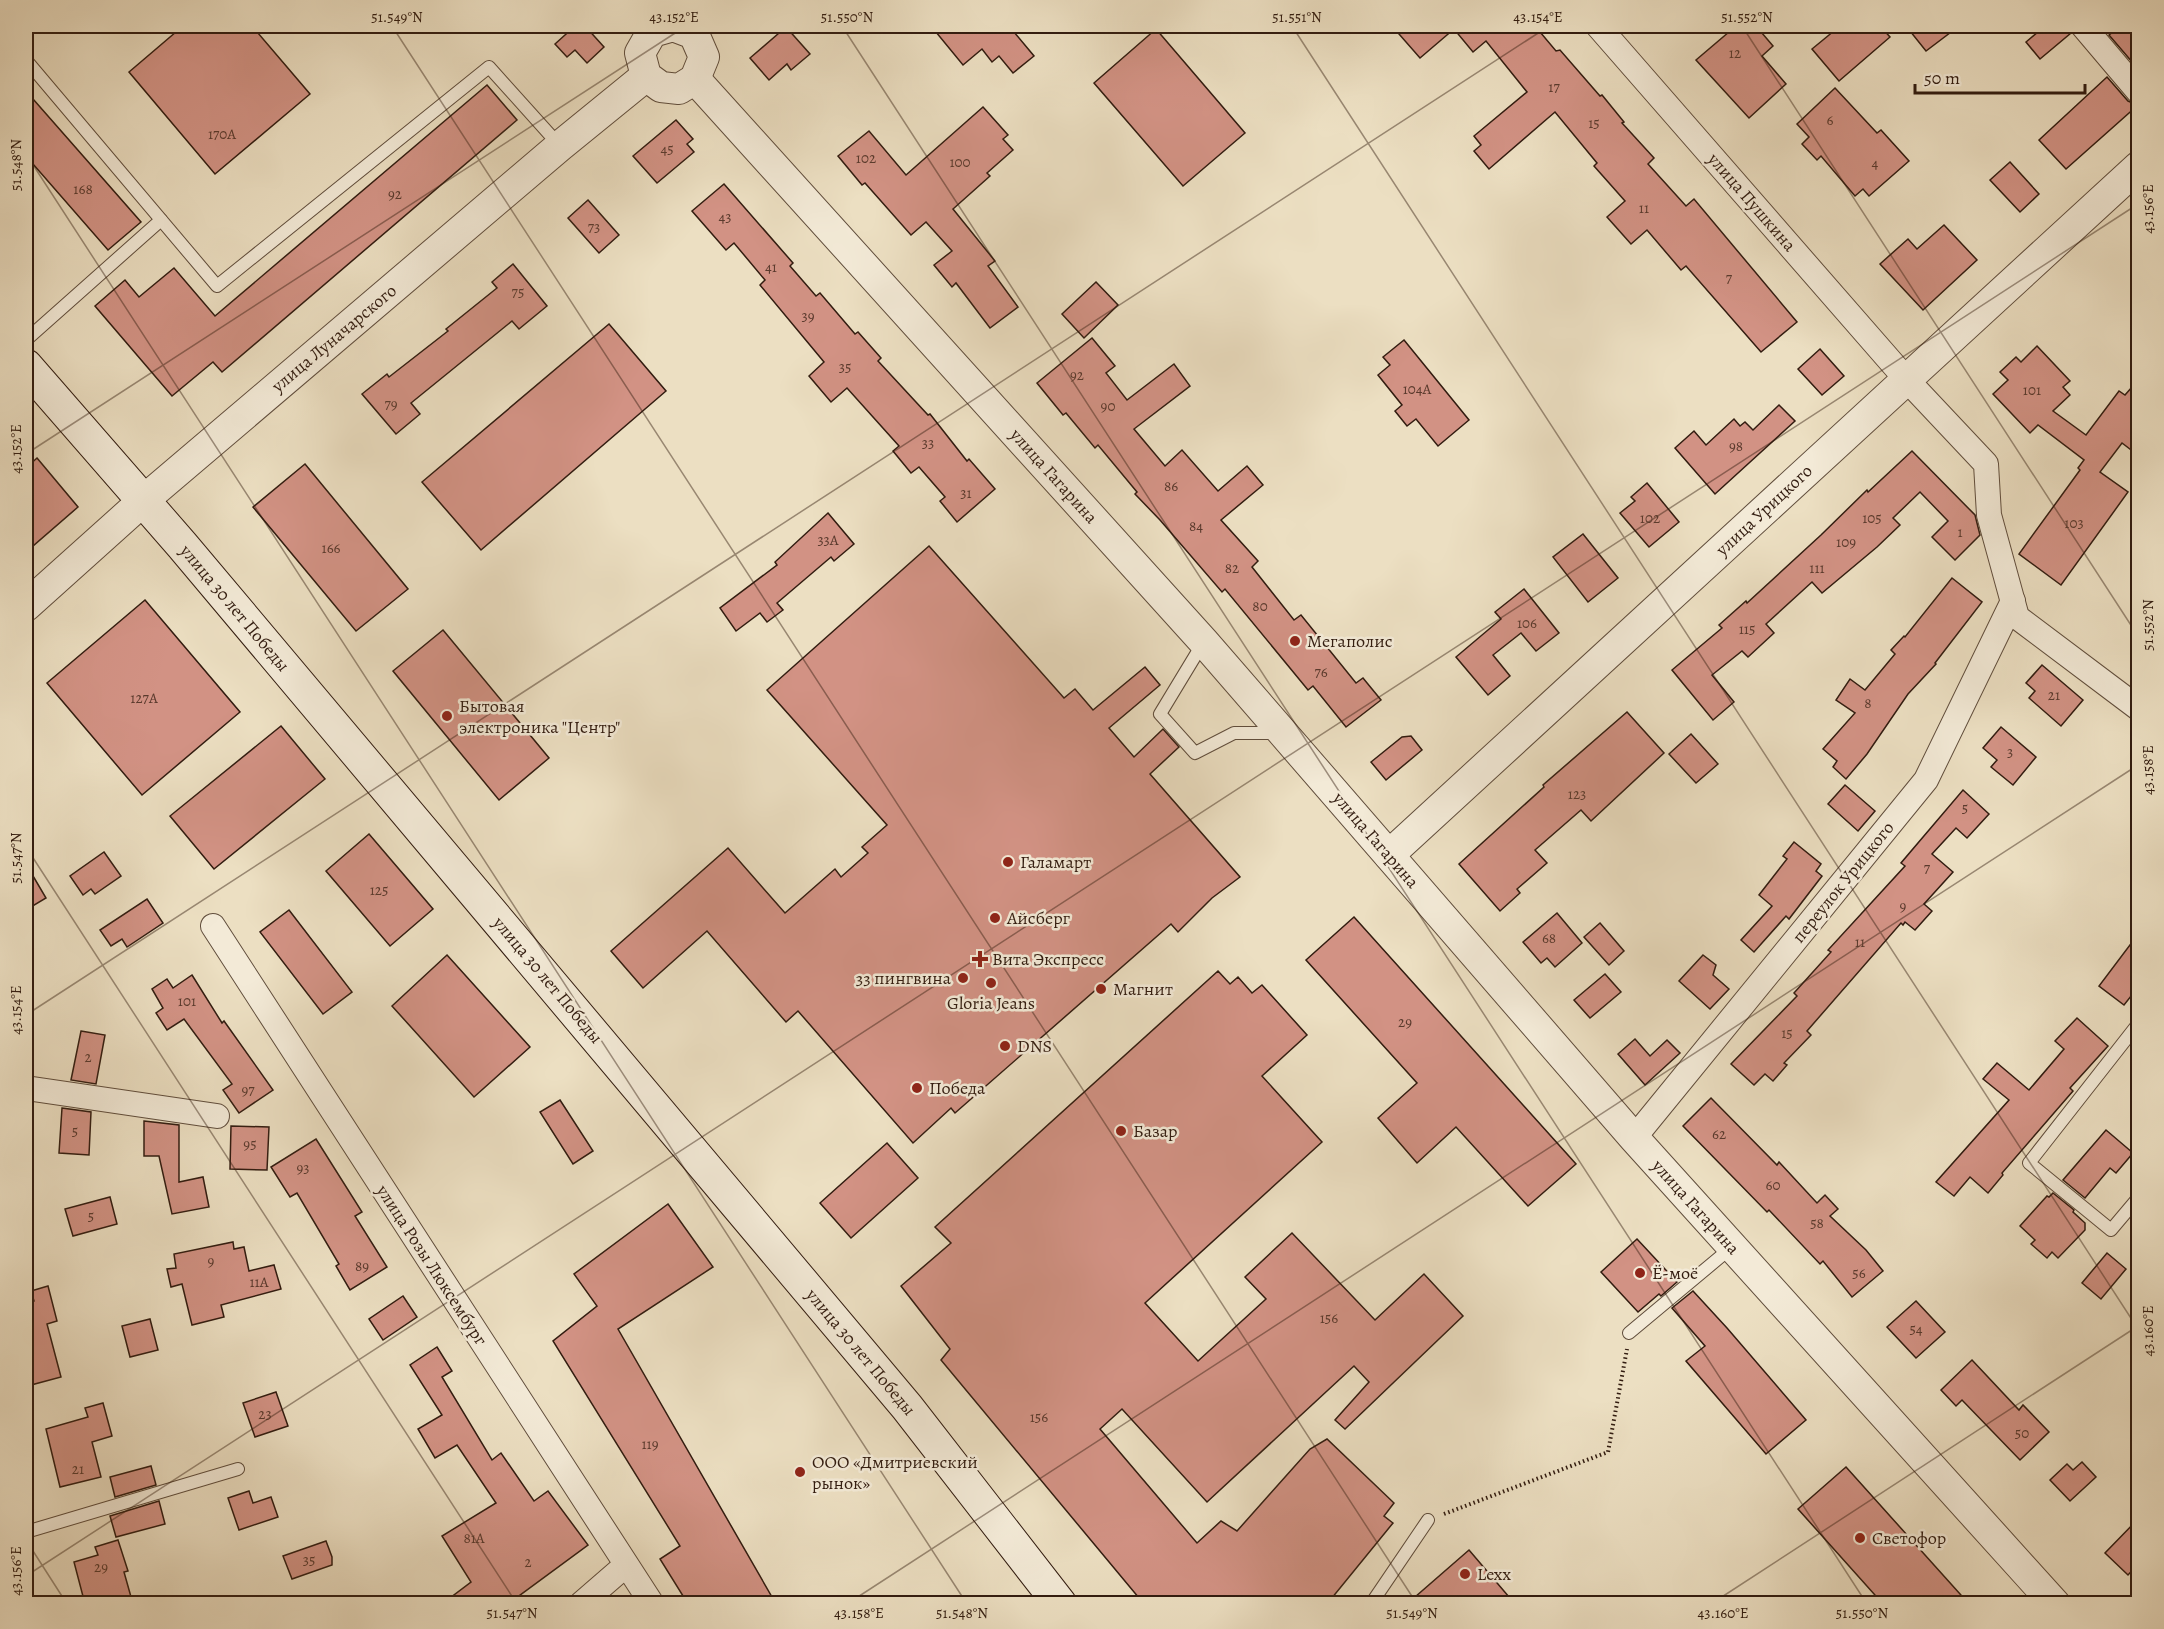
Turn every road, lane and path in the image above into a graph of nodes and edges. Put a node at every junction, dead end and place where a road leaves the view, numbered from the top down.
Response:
1 (1598, 26) edge
2 (2083, 26) edge
3 (649, 29) edge
4 (699, 30) edge
5 (26, 60) edge
6 (646, 76) junction
7 (695, 80) junction
8 (2139, 91) edge
9 (560, 146) junction
10 (2139, 167) edge
11 (161, 220) junction
12 (26, 340) edge
13 (26, 366) edge
14 (1906, 379) junction
15 (144, 500) junction
16 (2013, 601) junction
17 (26, 606) edge
18 (1204, 642) junction
19 (2139, 708) edge
20 (1282, 733) junction
21 (1389, 855) junction
22 (213, 926) dead end
23 (2139, 1024) edge
24 (26, 1088) edge
25 (217, 1116) dead end
26 (1634, 1138) junction
27 (2139, 1198) edge
28 (1732, 1247) junction
29 (1629, 1333) joint
30 (238, 1469) dead end
31 (1428, 1520) joint
32 (26, 1532) edge
33 (626, 1565) junction
34 (580, 1604) edge
35 (652, 1604) edge
36 (1060, 1604) edge
37 (1371, 1604) edge
38 (2055, 1604) edge

1 - 14 street, улица Пушкина
2 - 8 street
3 - 4 street
3 - 6 street
4 - 7 street
5 - 11 lane
6 - 7 street
6 - 9 street, улица Луначарского
7 - 18 street, улица Гагарина
9 - 11 lane
9 - 15 street, улица Луначарского
10 - 14 street, улица Урицкого
11 - 12 lane
13 - 15 main road, улица 30 лет Победы
14 - 16 street, улица Пушкина
14 - 21 street, улица Урицкого
15 - 17 street, улица Луначарского
15 - 36 main road, улица 30 лет Победы
16 - 19 street, улица Пушкина
16 - 26 street, переулок Урицкого
18 - 20 street, улица Гагарина
18 - 20 lane
20 - 21 street, улица Гагарина
21 - 26 street, улица Гагарина
22 - 33 street, улица Розы Люксембург
23 - 27 lane
24 - 25 street
26 - 28 street, улица Гагарина
28 - 29 lane
28 - 38 street, улица Гагарина
29 - 31 path
30 - 32 lane
31 - 37 lane
33 - 34 street
33 - 35 street, улица Розы Люксембург

